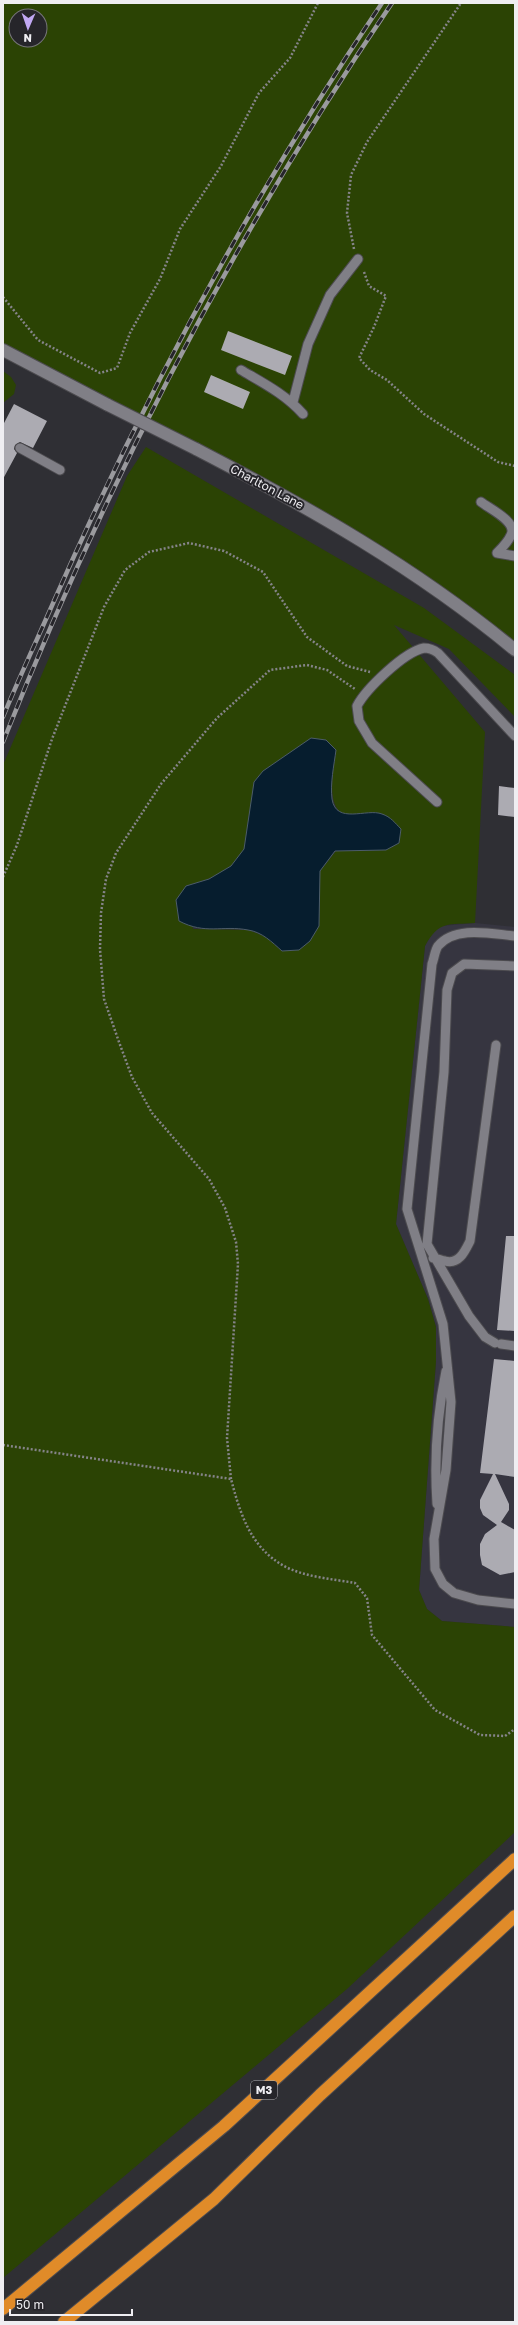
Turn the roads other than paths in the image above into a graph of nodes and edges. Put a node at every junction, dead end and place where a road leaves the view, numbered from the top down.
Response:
1 (358, 259) road end
2 (3, 350) edge
3 (241, 370) dead end
4 (293, 402) junction
5 (303, 414) dead end
6 (20, 448) dead end
7 (60, 470) dead end
8 (481, 502) dead end
9 (512, 520) edge
10 (515, 556) edge
11 (515, 650) edge
12 (515, 736) edge
13 (437, 802) dead end
14 (515, 936) edge
15 (515, 966) edge
16 (496, 1045) dead end
17 (434, 1257) junction
18 (423, 1262) junction
19 (515, 1346) edge
20 (515, 1604) edge
21 (515, 1859) edge
22 (515, 1916) edge
23 (3, 2309) edge
24 (64, 2322) edge

1 - 4 lane
2 - 11 street, Charlton Lane, bridge
3 - 4 lane
4 - 5 lane
6 - 7 lane
8 - 9 lane
9 - 10 lane
12 - 13 lane
14 - 18 lane
15 - 17 lane
16 - 17 lane
17 - 18 lane
17 - 19 lane
18 - 20 lane
21 - 23 highway, M3
22 - 24 highway

